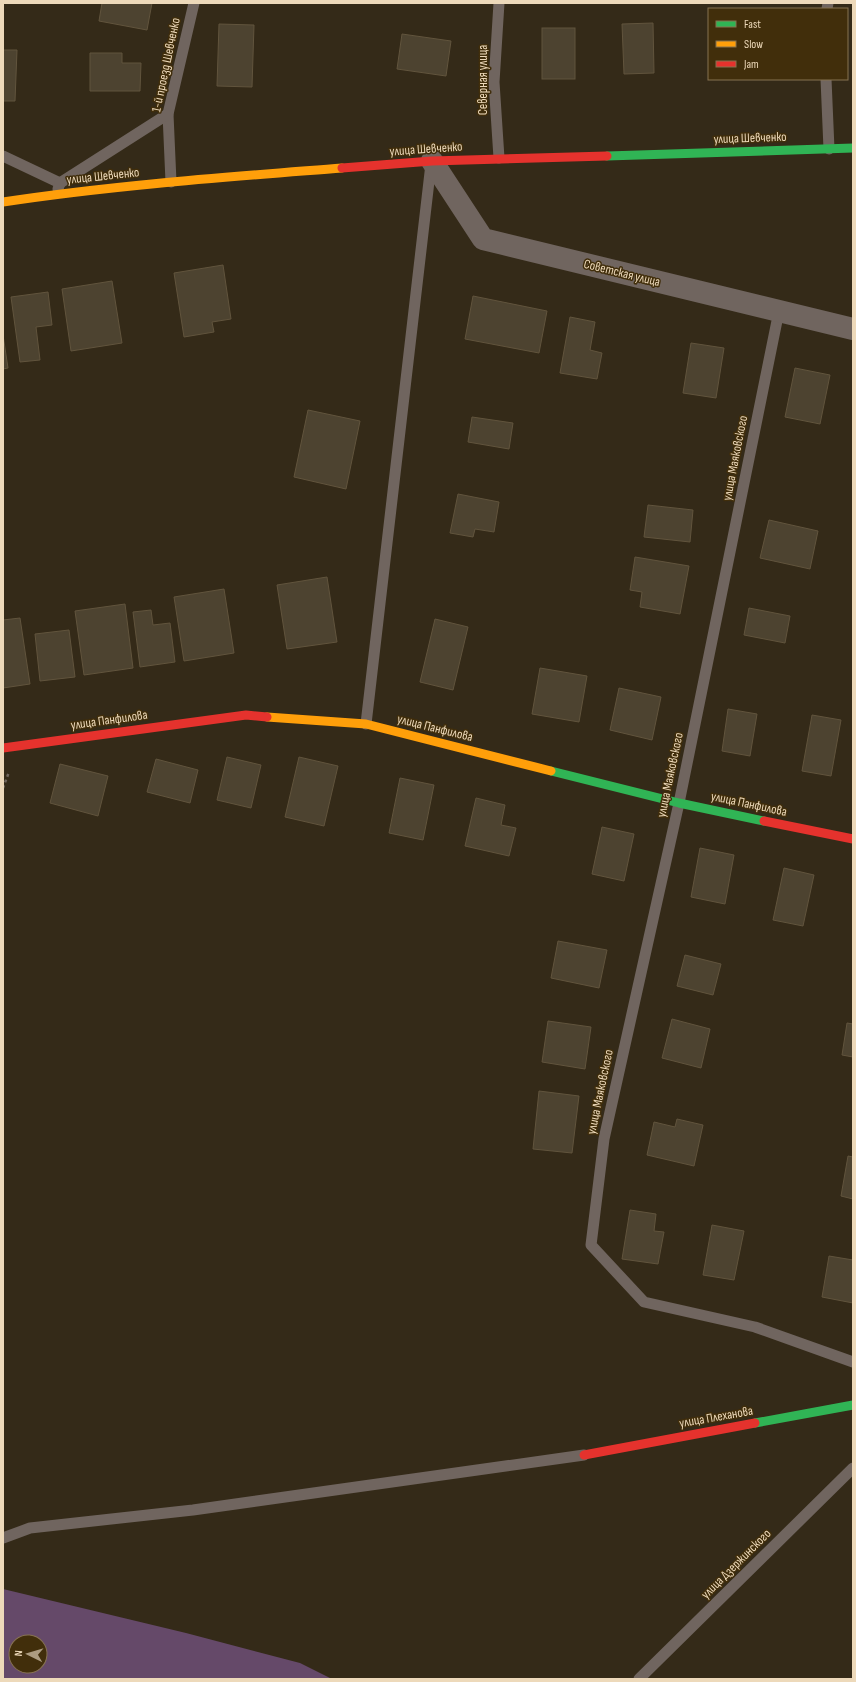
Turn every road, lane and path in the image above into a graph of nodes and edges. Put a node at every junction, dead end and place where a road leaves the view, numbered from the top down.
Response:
1 (194, 3) edge
2 (499, 3) edge
3 (826, 80) edge
4 (168, 114) junction
5 (853, 148) edge
6 (829, 149) junction
7 (3, 156) edge
8 (499, 158) junction
9 (432, 160) junction
10 (60, 182) junction
11 (171, 182) junction
12 (57, 194) junction
13 (3, 202) edge
14 (779, 311) junction
15 (853, 329) edge
16 (366, 724) junction
17 (3, 748) edge
18 (679, 803) junction
19 (853, 839) edge
20 (853, 1362) edge
21 (853, 1405) edge
22 (584, 1454) joint
23 (853, 1468) edge
24 (3, 1538) edge
25 (639, 1679) edge

1 - 4 lane, 1-й проезд Шевченко
2 - 8 lane, Северная улица
3 - 6 lane
4 - 10 lane
4 - 11 lane, 1-й проезд Шевченко
5 - 6 street, улица Шевченко
6 - 8 street, улица Шевченко
7 - 10 lane
8 - 9 street, улица Шевченко
9 - 11 street, улица Шевченко
9 - 14 street, Советская улица
9 - 16 lane
10 - 12 lane
11 - 12 street, улица Шевченко
12 - 13 street, улица Шевченко
14 - 15 street, Советская улица
14 - 18 lane, улица Маяковского
16 - 17 street, улица Панфилова
16 - 18 street, улица Панфилова
18 - 19 street, улица Панфилова
18 - 20 lane, улица Маяковского
21 - 22 street, улица Плеханова
22 - 24 lane
23 - 25 lane, улица Дзержинского

